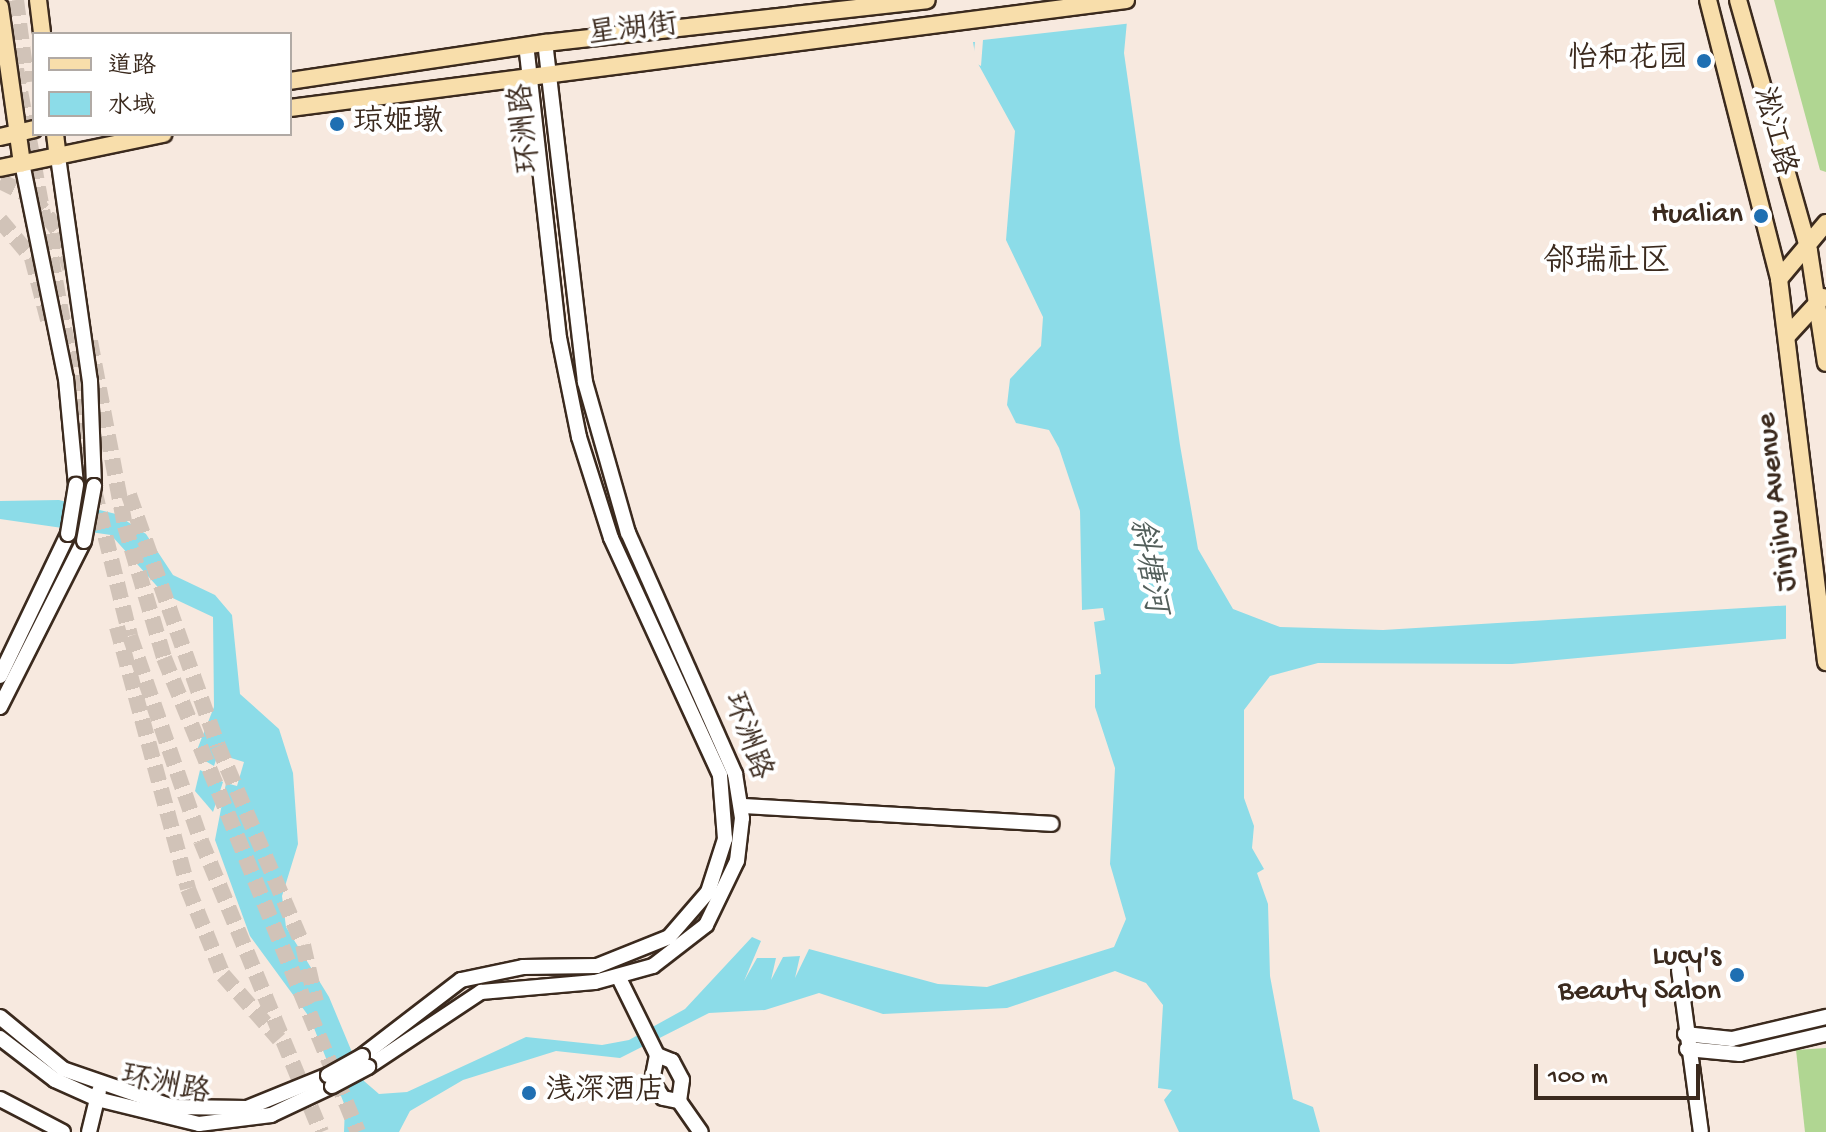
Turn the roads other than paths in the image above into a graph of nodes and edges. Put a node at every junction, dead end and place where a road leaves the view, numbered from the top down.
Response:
1 (38, 0) edge
2 (927, 0) edge
3 (1126, 0) edge
4 (1708, 0) edge
5 (1738, 0) edge
6 (0, 7) edge
7 (42, 32) edge
8 (545, 43) junction
9 (526, 46) junction
10 (548, 71) junction
11 (529, 73) junction
12 (292, 81) edge
13 (292, 108) edge
14 (26, 131) edge
15 (55, 136) edge
16 (154, 136) edge
17 (0, 137) edge
18 (58, 157) junction
19 (22, 163) junction
20 (0, 168) edge
21 (1826, 223) edge
22 (1809, 251) junction
23 (1779, 279) junction
24 (1822, 297) edge
25 (1787, 336) junction
26 (1826, 363) edge
27 (1826, 662) edge
28 (0, 676) edge
29 (0, 707) edge
30 (742, 806) junction
31 (1051, 824) dead end
32 (1679, 970) dead end
33 (619, 978) junction
34 (444, 1006) junction
35 (0, 1017) edge
36 (1826, 1017) edge
37 (1826, 1034) edge
38 (0, 1038) edge
39 (1686, 1042) junction
40 (655, 1052) junction
41 (330, 1081) junction
42 (101, 1083) junction
43 (0, 1099) edge
44 (97, 1099) junction
45 (679, 1101) junction
46 (60, 1132) edge
47 (89, 1132) edge
48 (701, 1132) edge
49 (1701, 1132) edge

1 - 7 main road
2 - 8 main road, 星湖街
3 - 10 main road, 星湖街
4 - 23 main road, 淞江路
5 - 22 main road, 淞江路
6 - 14 main road
8 - 9 main road, 星湖街
8 - 10 street, 环洲路
9 - 11 street, 环洲路
9 - 12 main road, 星湖街
10 - 11 main road, 星湖街
10 - 30 street, 环洲路
11 - 13 main road, 星湖街
11 - 34 street, 环洲路
14 - 17 main road
14 - 19 main road
15 - 18 main road
16 - 18 main road
18 - 19 main road
18 - 29 street, bridge
19 - 20 main road
19 - 28 street, bridge
21 - 22 main road
22 - 23 main road
22 - 24 main road
23 - 25 main road, Jinjihu Avenue
24 - 25 main road
24 - 26 main road
25 - 27 main road, Jinjihu Avenue
30 - 31 street
30 - 33 street, 环洲路
32 - 39 street
33 - 34 street, 环洲路
33 - 40 street
34 - 41 street, 环洲路, bridge
35 - 42 street, 环洲路
36 - 39 street
37 - 39 street
38 - 44 street, 环洲路
39 - 49 street
40 - 45 street
40 - 45 street
41 - 42 street, 环洲路
41 - 44 street, 环洲路
42 - 44 street
43 - 46 street
44 - 47 street
45 - 48 street

